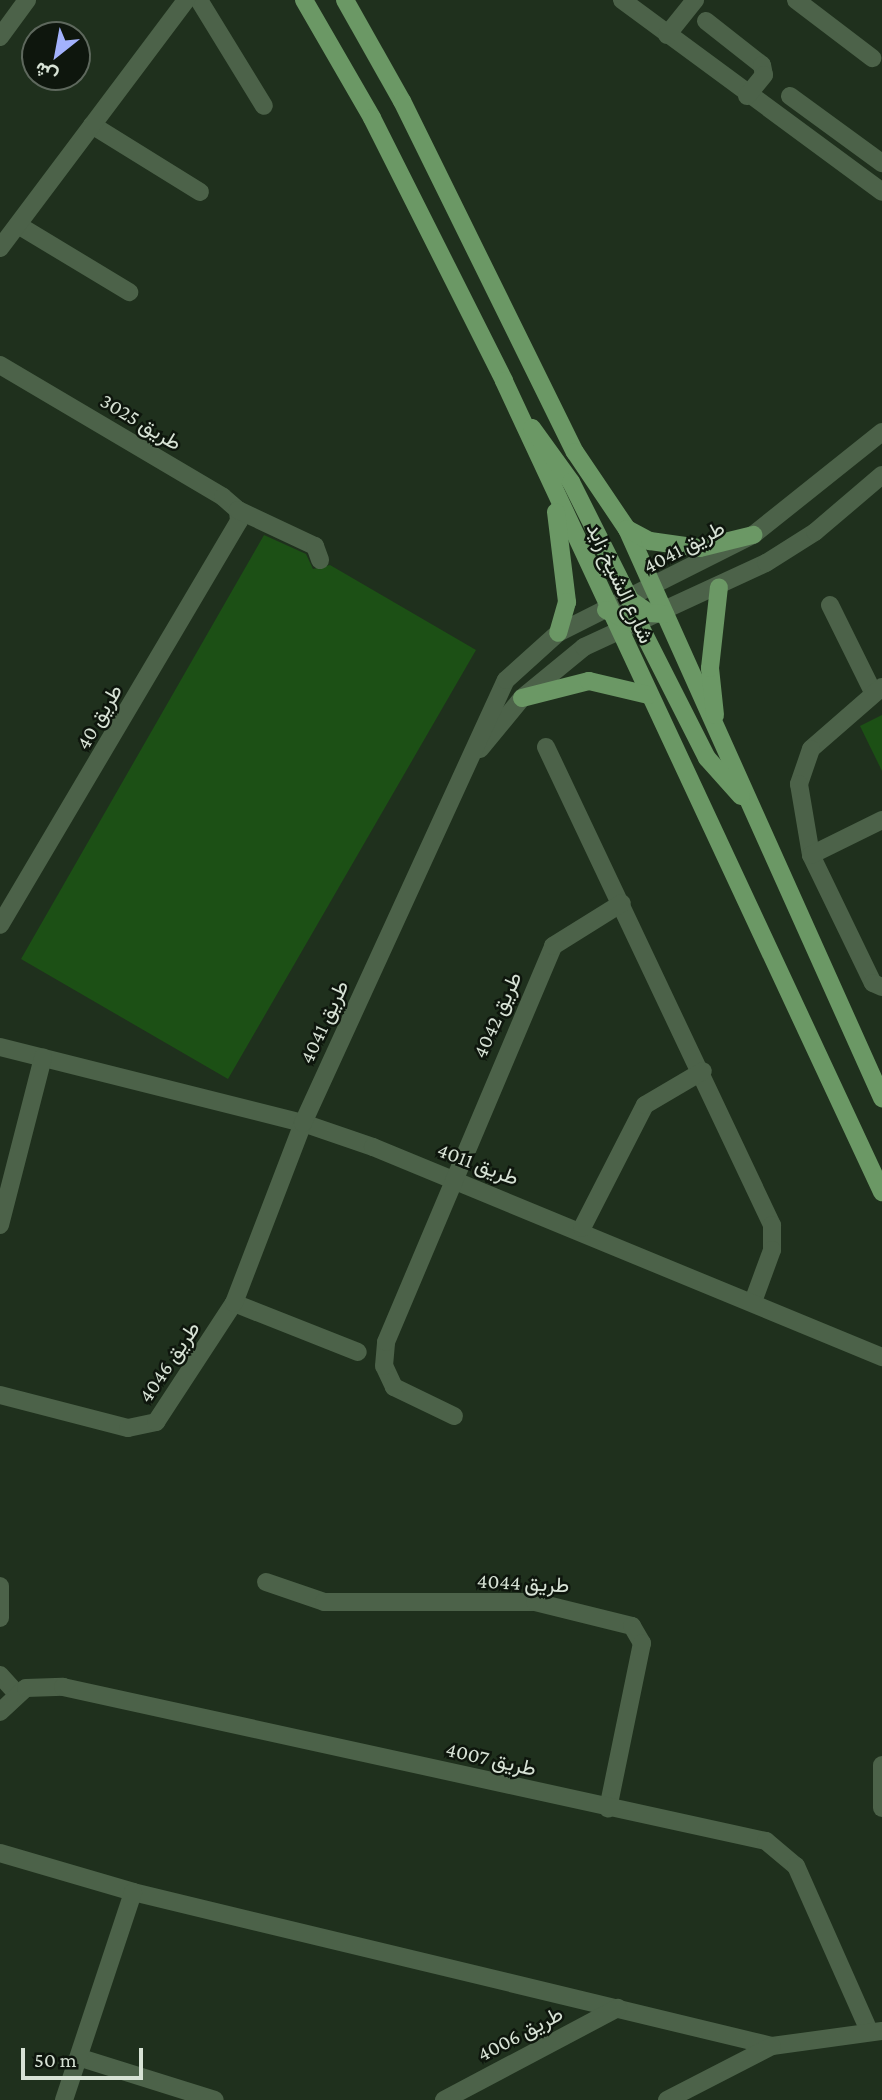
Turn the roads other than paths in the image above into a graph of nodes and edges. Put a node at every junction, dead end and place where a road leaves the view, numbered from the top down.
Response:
1 (27, 0) edge
2 (186, 0) edge
3 (198, 0) edge
4 (303, 0) edge
5 (345, 0) edge
6 (622, 0) edge
7 (695, 0) edge
8 (796, 0) edge
9 (706, 21) dead end
10 (667, 35) junction
11 (0, 37) edge
12 (872, 58) dead end
13 (747, 96) junction
14 (790, 96) dead end
15 (264, 106) dead end
16 (92, 125) junction
17 (864, 150) junction
18 (882, 163) edge
19 (849, 171) junction
20 (200, 192) dead end
21 (882, 192) edge
22 (18, 225) junction
23 (0, 248) edge
24 (129, 292) dead end
25 (0, 365) edge
26 (517, 409) junction
27 (882, 432) edge
28 (882, 475) edge
29 (553, 491) junction
30 (238, 510) junction
31 (627, 529) junction
32 (753, 535) junction
33 (320, 559) dead end
34 (719, 587) junction
35 (653, 589) junction
36 (630, 600) junction
37 (830, 605) dead end
38 (606, 610) junction
39 (665, 614) junction
40 (640, 626) junction
41 (558, 633) junction
42 (617, 633) junction
43 (878, 690) edge
44 (648, 695) junction
45 (522, 698) junction
46 (719, 739) junction
47 (546, 747) dead end
48 (468, 765) junction
49 (744, 798) junction
50 (882, 820) edge
51 (811, 855) junction
52 (622, 903) junction
53 (0, 925) edge
54 (877, 985) edge
55 (0, 1047) edge
56 (43, 1057) junction
57 (703, 1071) junction
58 (882, 1098) edge
59 (303, 1123) junction
60 (450, 1178) junction
61 (882, 1192) edge
62 (0, 1225) edge
63 (582, 1228) junction
64 (754, 1299) junction
65 (234, 1303) junction
66 (358, 1352) dead end
67 (882, 1357) edge
68 (0, 1395) edge
69 (454, 1416) dead end
70 (266, 1582) dead end
71 (0, 1586) edge
72 (0, 1618) edge
73 (0, 1675) edge
74 (16, 1693) junction
75 (0, 1712) edge
76 (882, 1765) edge
77 (882, 1808) edge
78 (608, 1809) junction
79 (0, 1853) edge
80 (134, 1892) junction
81 (618, 2008) junction
82 (875, 2031) edge
83 (772, 2046) junction
84 (81, 2058) junction
85 (64, 2100) edge
86 (215, 2100) edge
87 (444, 2100) edge
88 (667, 2100) edge

1 - 11 street
2 - 16 street
3 - 15 street
4 - 26 main road, شارع الشيخ زايد
5 - 31 main road, شارع الشيخ زايد
6 - 10 street
7 - 10 street
8 - 12 street
9 - 13 street
10 - 13 street
13 - 19 street
14 - 17 street
16 - 20 street
16 - 22 street
17 - 18 street
17 - 19 street
19 - 21 street
22 - 23 street
22 - 24 street
25 - 30 street, طريق 3025
26 - 29 main road, شارع الشيخ زايد
26 - 36 main road
27 - 32 street, طريق 4041
28 - 34 street, طريق 4041
29 - 38 main road, شارع الشيخ زايد
29 - 41 main road
30 - 33 street, طريق 3025
30 - 53 street, طريق 40
31 - 32 main road
31 - 35 main road, شارع الشيخ زايد
32 - 35 street, طريق 4041
34 - 39 street, طريق 4041
34 - 46 main road
35 - 36 street, طريق 4041
35 - 39 main road, شارع الشيخ زايد
36 - 38 street, طريق 4041
36 - 39 main road
37 - 43 street
38 - 40 main road
38 - 41 street, طريق 4041
38 - 42 main road, شارع الشيخ زايد
39 - 40 street, طريق 4041
39 - 46 main road, شارع الشيخ زايد
40 - 42 street, طريق 4041
40 - 49 main road
41 - 48 street, طريق 4041
42 - 44 main road, شارع الشيخ زايد
42 - 45 street, طريق 4041
43 - 51 street
44 - 45 main road
44 - 61 main road, شارع الشيخ زايد
45 - 48 street, طريق 4041
46 - 49 main road, شارع الشيخ زايد
47 - 52 street
48 - 59 street, طريق 4041
49 - 58 main road, شارع الشيخ زايد
50 - 51 street
51 - 54 street
52 - 57 street
52 - 60 street, طريق 4042
55 - 56 street, طريق 4011
56 - 59 street, طريق 4011
56 - 62 street
57 - 63 street
57 - 64 street
59 - 60 street, طريق 4011
59 - 65 street, طريق 4041
60 - 63 street, طريق 4011
60 - 69 street, طريق 4042
63 - 64 street, طريق 4011
64 - 67 street, طريق 4011
65 - 66 street
65 - 68 street, طريق 4046
70 - 78 street, طريق 4044
71 - 72 street
73 - 74 street
74 - 75 street
74 - 78 street, طريق 4007
76 - 77 street
78 - 82 street, طريق 4007
79 - 80 street, طريق 4007
80 - 81 street, طريق 4007
80 - 84 street
81 - 83 street, طريق 4007
81 - 87 street, طريق 4006
82 - 83 street, طريق 4007
83 - 88 street
84 - 85 street
84 - 86 street

